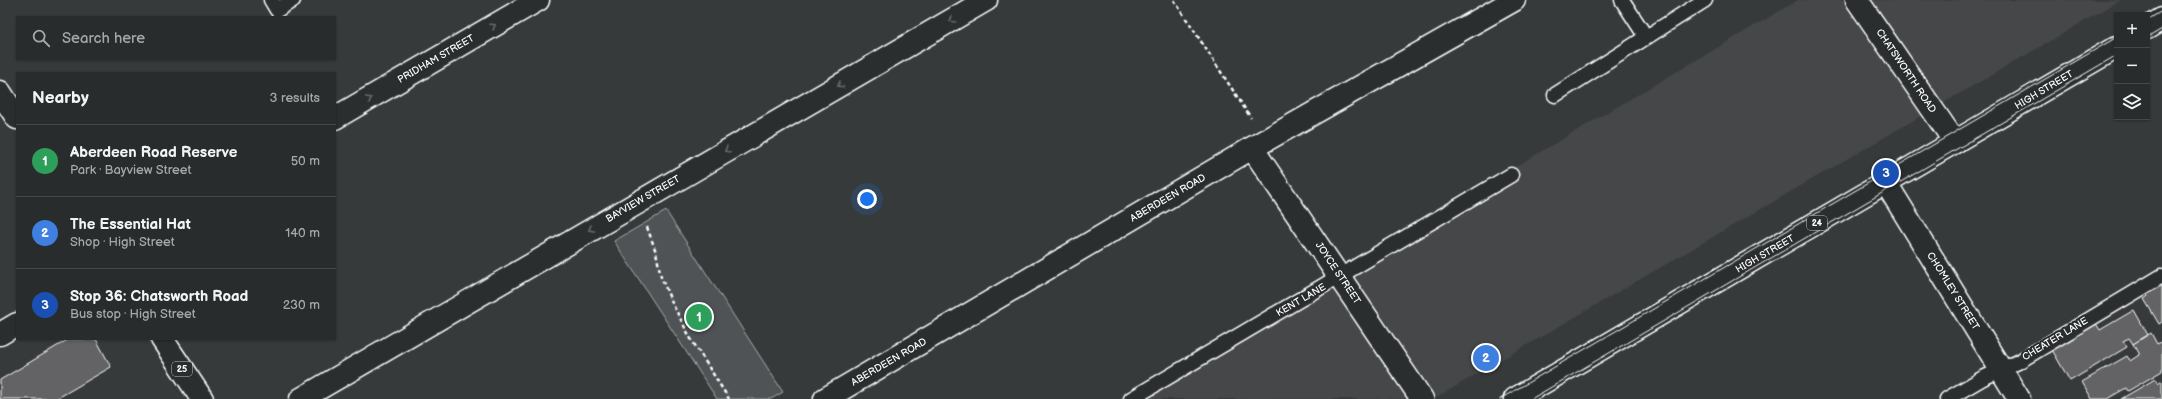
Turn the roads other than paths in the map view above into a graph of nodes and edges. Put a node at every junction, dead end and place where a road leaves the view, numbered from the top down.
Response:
1 (271, 0) edge
2 (293, 0) edge
3 (538, 0) edge
4 (986, 0) edge
5 (1514, 0) edge
6 (1622, 0) edge
7 (1705, 0) edge
8 (1857, 0) edge
9 (2162, 19) edge
10 (2150, 26) edge
11 (1646, 37) junction
12 (2114, 48) edge
13 (0, 92) edge
14 (1555, 95) dead end
15 (16, 116) edge
16 (336, 117) edge
17 (1955, 142) junction
18 (1252, 148) junction
19 (1511, 175) dead end
20 (1886, 183) junction
21 (2162, 276) edge
22 (1341, 277) junction
23 (16, 325) edge
24 (0, 334) edge
25 (163, 340) edge
26 (2001, 370) junction
27 (202, 399) edge
28 (300, 399) edge
29 (825, 399) edge
30 (1131, 399) edge
31 (1422, 399) edge
32 (1515, 399) edge
33 (1947, 399) edge
34 (2019, 399) edge

1 - 2 lane
16 -> 3 street, PRIDHAM STREET
4 -> 28 street, BAYVIEW STREET
5 - 18 street, ABERDEEN ROAD
6 - 11 lane
7 - 11 lane
8 - 17 street, CHATSWORTH ROAD
9 - 10 street
11 - 14 lane
12 - 17 street, HIGH STREET / 24
13 - 15 street
17 - 20 street, HIGH STREET / 24
18 - 22 street, JOYCE STREET
18 - 29 street, ABERDEEN ROAD
19 - 22 lane, KENT LANE
20 - 26 street, CHOMLEY STREET
20 - 32 street, HIGH STREET / 24
21 - 26 lane, CHEATER LANE
22 - 30 lane, KENT LANE
22 - 31 street, JOYCE STREET
23 - 24 street
25 - 27 street, 25
26 - 33 lane, CHEATER LANE
26 - 34 street, CHOMLEY STREET

